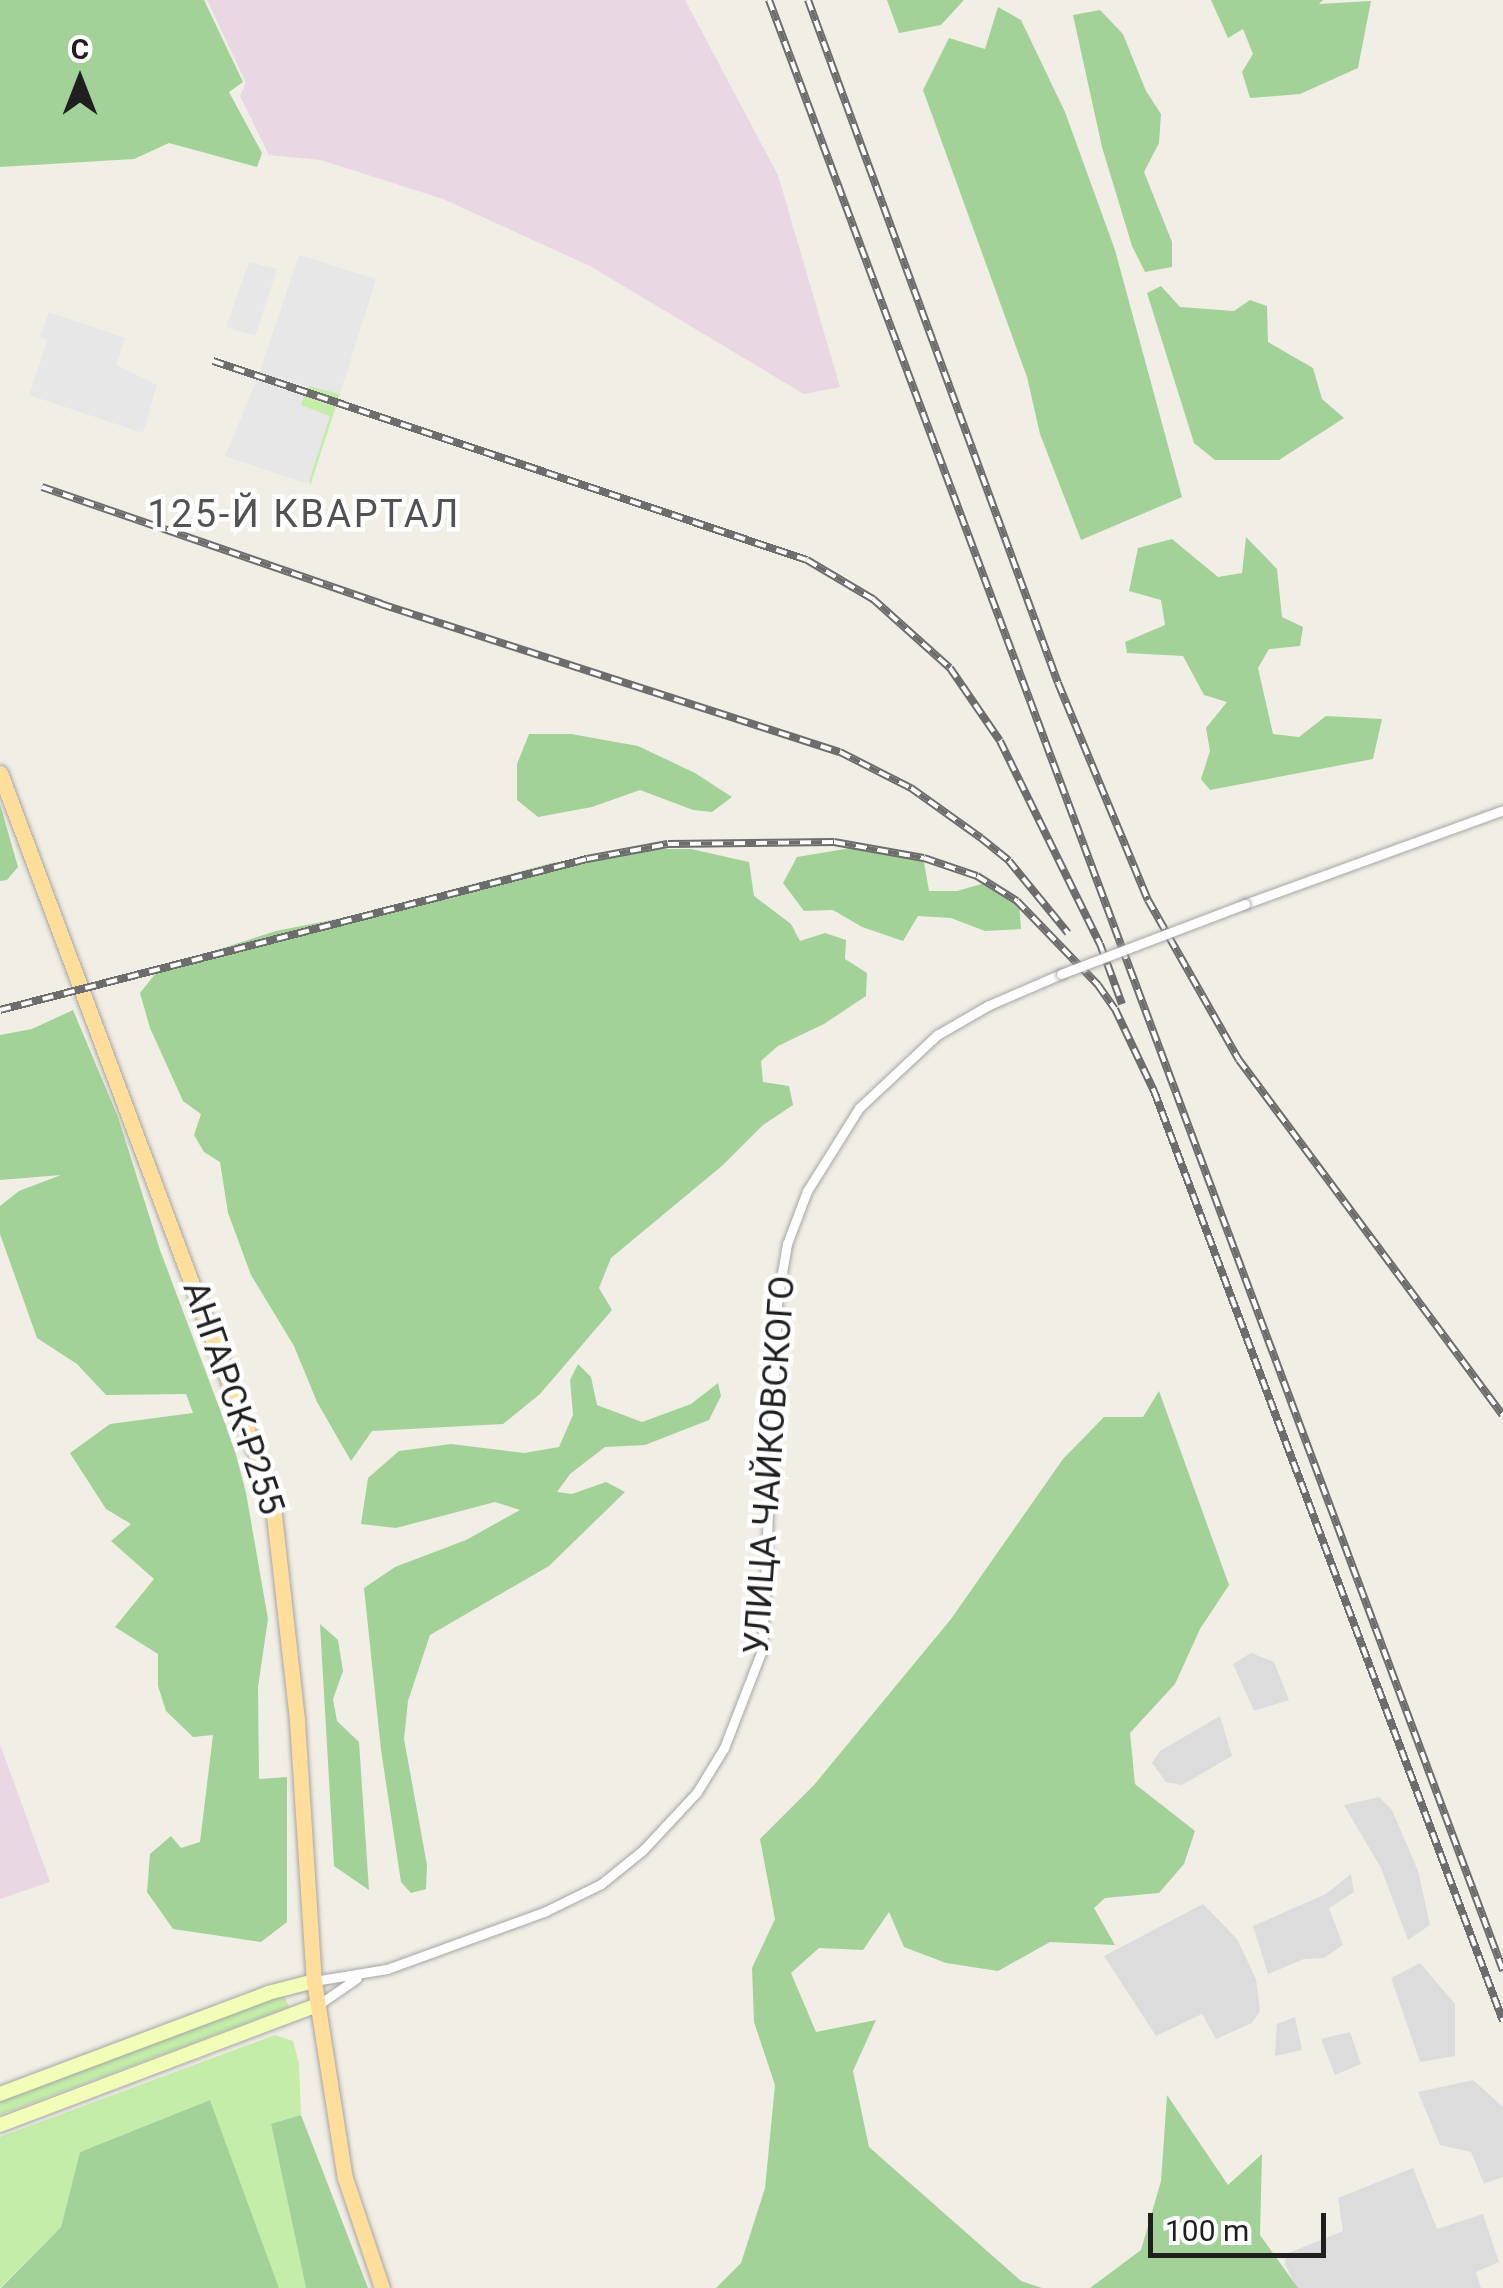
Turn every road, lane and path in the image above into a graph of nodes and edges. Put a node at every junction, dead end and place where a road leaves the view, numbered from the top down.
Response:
1 (0, 772) edge
2 (1503, 810) edge
3 (360, 1977) junction
4 (314, 1981) junction
5 (318, 2005) junction
6 (0, 2094) edge
7 (0, 2126) edge
8 (382, 2288) edge

1 - 4 main road, АНГАРСК-Р255
2 - 3 street, УЛИЦА ЧАЙКОВСКОГО, bridge
3 - 4 street, УЛИЦА ЧАЙКОВСКОГО
3 - 5 street, УЛИЦА ЧАЙКОВСКОГО
4 - 5 main road, АНГАРСК-Р255
4 - 6 main road, УЛИЦА ЧАЙКОВСКОГО
5 - 7 main road, УЛИЦА ЧАЙКОВСКОГО
5 - 8 main road, АНГАРСК-Р255

